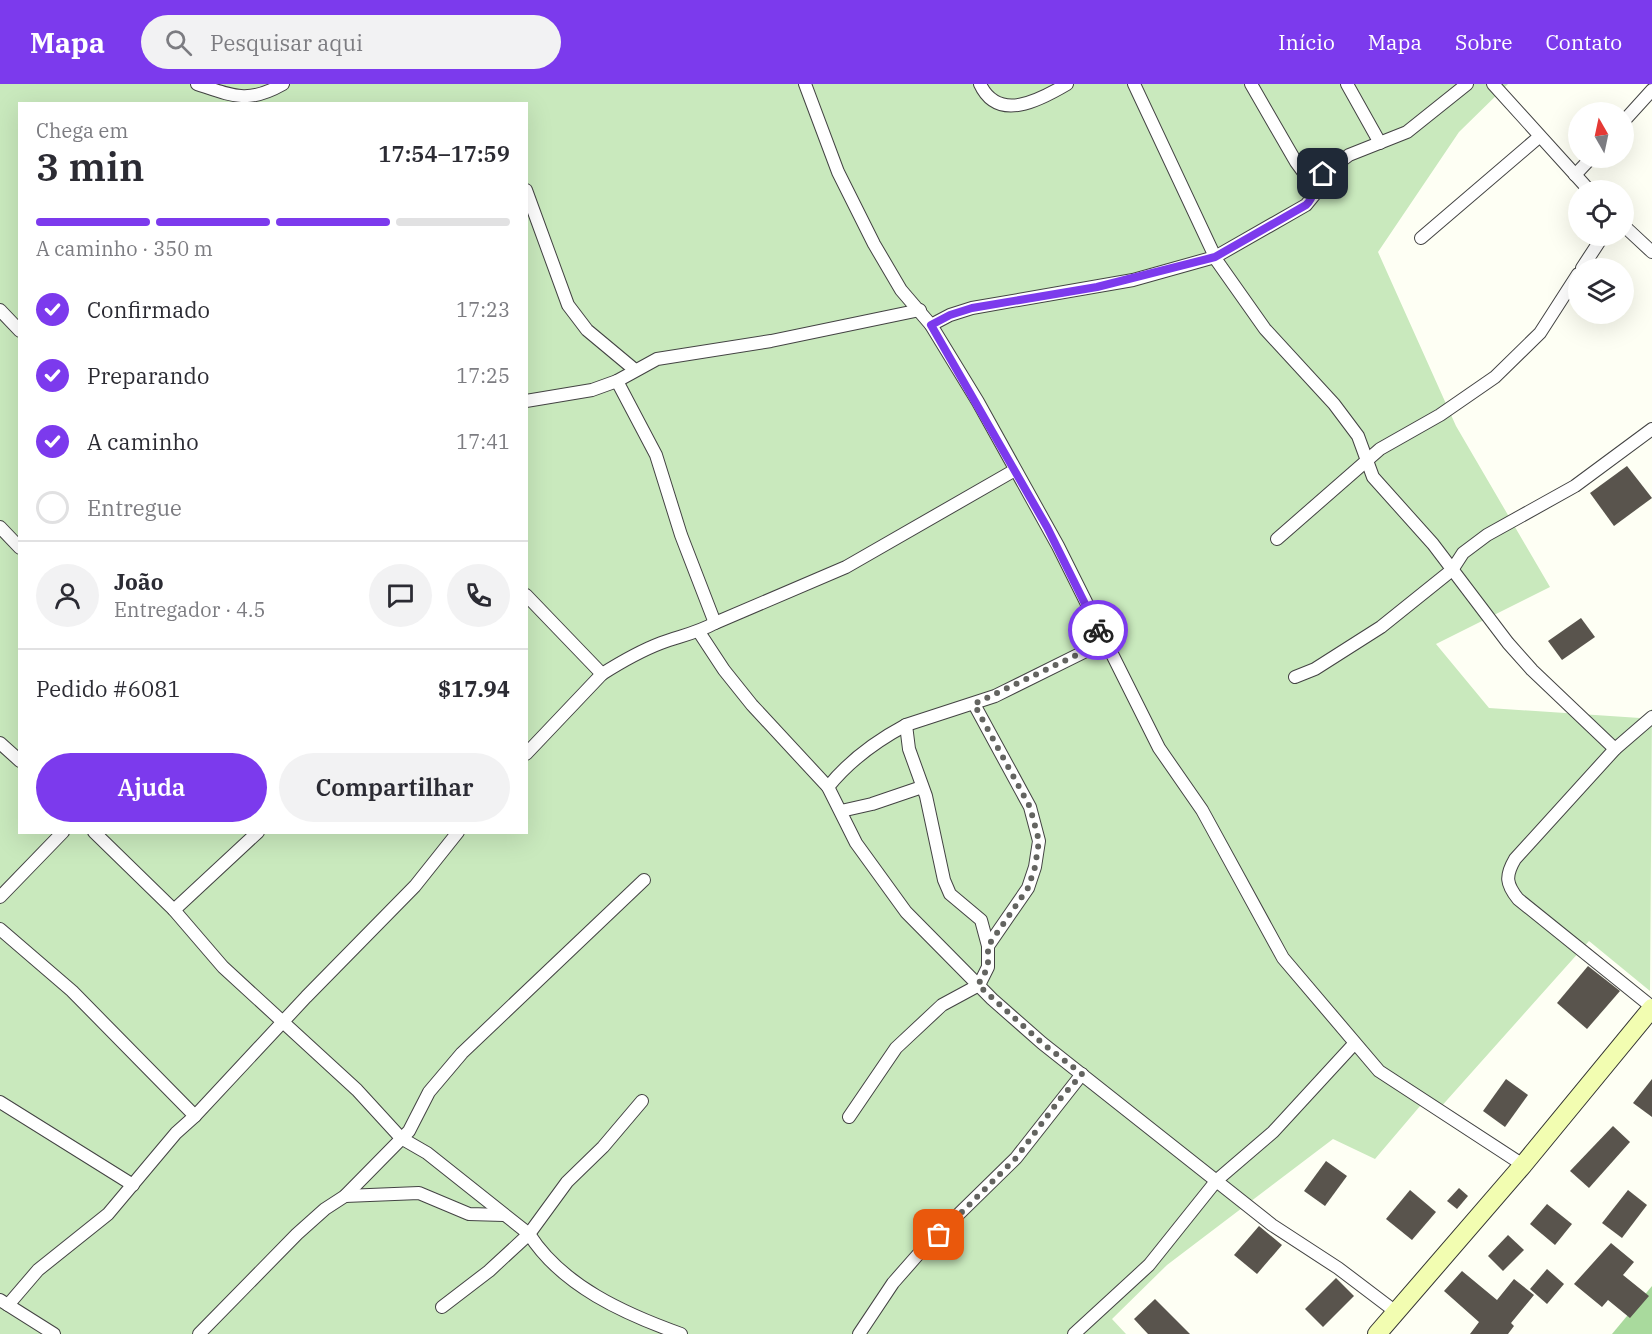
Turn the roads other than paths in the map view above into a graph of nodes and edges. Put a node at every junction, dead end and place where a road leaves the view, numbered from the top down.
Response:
1 (197, 84) edge
2 (283, 84) edge
3 (805, 84) edge
4 (980, 84) edge
5 (1067, 84) edge
6 (1134, 84) edge
7 (1251, 84) edge
8 (1347, 84) edge
9 (1467, 84) edge
10 (1493, 84) edge
11 (1652, 90) edge
12 (1634, 110) edge
13 (1539, 137) junction
14 (1380, 143) junction
15 (1582, 168) edge
16 (1575, 175) junction
17 (1580, 180) edge
18 (1315, 188) junction
19 (528, 195) edge
20 (1634, 235) edge
21 (1420, 238) dead end
22 (1652, 252) edge
23 (1215, 257) junction
24 (1568, 290) edge
25 (0, 310) edge
26 (920, 310) junction
27 (931, 325) junction
28 (18, 329) edge
29 (635, 370) junction
30 (617, 381) junction
31 (528, 401) edge
32 (1652, 429) edge
33 (1367, 462) junction
34 (1016, 470) junction
35 (0, 527) edge
36 (1277, 539) dead end
37 (18, 546) edge
38 (1452, 570) junction
39 (528, 597) edge
40 (715, 623) junction
41 (699, 632) junction
42 (1104, 642) junction
43 (603, 674) junction
44 (1294, 677) dead end
45 (974, 704) junction
46 (906, 725) junction
47 (1649, 725) edge
48 (0, 743) edge
49 (1615, 748) junction
50 (528, 752) edge
51 (18, 759) edge
52 (922, 787) junction
53 (828, 788) junction
54 (841, 811) junction
55 (61, 834) edge
56 (96, 834) edge
57 (256, 834) edge
58 (456, 834) edge
59 (644, 880) dead end
60 (0, 897) edge
61 (174, 910) junction
62 (0, 929) edge
63 (988, 946) junction
64 (978, 985) junction
65 (1652, 1008) edge
66 (284, 1022) junction
67 (1354, 1044) junction
68 (1082, 1074) junction
69 (642, 1101) dead end
70 (0, 1102) edge
71 (195, 1116) junction
72 (849, 1117) dead end
73 (401, 1138) junction
74 (1523, 1165) junction
75 (1217, 1180) junction
76 (133, 1185) junction
77 (345, 1196) junction
78 (504, 1215) junction
79 (529, 1234) junction
80 (4, 1303) edge
81 (442, 1307) dead end
82 (1396, 1312) junction
83 (54, 1334) edge
84 (199, 1334) edge
85 (681, 1334) edge
86 (859, 1334) edge
87 (1074, 1334) edge
88 (1377, 1334) edge

1 - 2 street
3 - 26 street
4 - 5 street
6 - 23 street
7 - 18 street
8 - 14 street
9 - 14 street
10 - 13 street
11 - 12 street
13 - 16 street
13 - 21 street
14 - 18 street
15 - 16 street
16 - 17 street
18 - 23 street
19 - 29 street
20 - 22 street
23 - 27 street
23 - 33 street
24 - 33 street
25 - 28 street
26 - 27 street
26 - 29 street
27 - 34 street
29 - 30 street
30 - 31 street
30 - 40 street
32 - 38 street
33 - 36 street
33 - 38 street
34 - 40 street
34 - 42 street
35 - 37 street
38 - 44 street
38 - 49 street
39 - 43 street
40 - 41 street
41 - 43 street
41 - 53 street
42 - 45 street
42 - 67 street
43 - 50 street
45 - 46 street
45 - 63 street
46 - 52 street
46 - 53 street
47 - 49 street
48 - 51 street
49 - 65 street
52 - 54 street
52 - 63 street
53 - 54 street
54 - 64 street
55 - 60 street
56 - 61 street
57 - 61 street
58 - 66 street
59 - 73 street
61 - 66 street
62 - 71 street
63 - 64 street
64 - 68 street
64 - 72 street
65 - 74 main road
66 - 71 street
66 - 73 street
67 - 74 street
67 - 75 street
68 - 75 street
68 - 86 street
69 - 79 street
70 - 76 street
71 - 76 street
73 - 77 street
73 - 78 street
74 - 82 main road
75 - 82 street
75 - 87 street
76 - 80 street
77 - 78 street
77 - 84 street
78 - 79 street
79 - 81 street
79 - 85 street
80 - 83 street
82 - 88 main road

